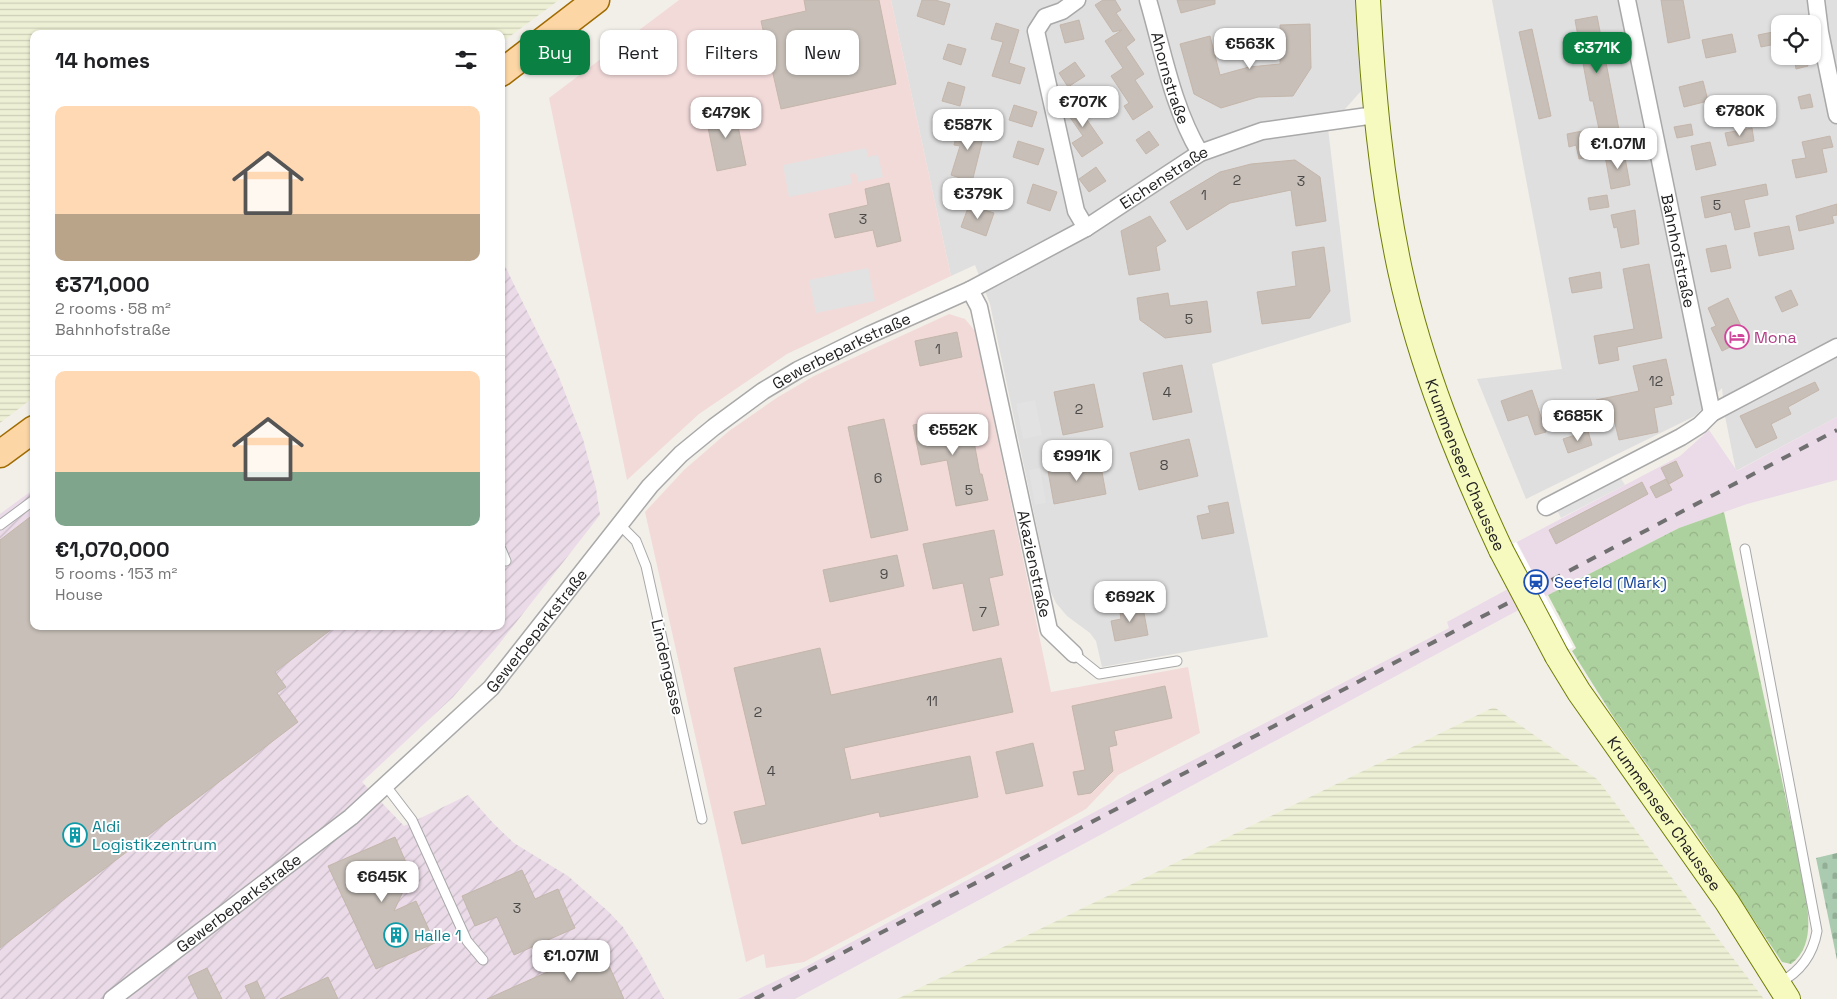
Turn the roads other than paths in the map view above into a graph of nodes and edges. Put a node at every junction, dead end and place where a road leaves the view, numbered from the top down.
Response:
1 (596, 0) edge
2 (1077, 0) edge
3 (1148, 0) edge
4 (1368, 0) edge
5 (1628, 0) edge
6 (1816, 0) edge
7 (505, 70) edge
8 (1375, 114) junction
9 (1837, 115) edge
10 (1200, 153) junction
11 (1086, 228) junction
12 (970, 290) junction
13 (1837, 347) edge
14 (1712, 413) junction
15 (30, 432) edge
16 (0, 454) edge
17 (30, 503) edge
18 (1546, 507) dead end
19 (619, 524) junction
20 (0, 525) edge
21 (1745, 549) dead end
22 (1074, 654) joint
23 (1177, 661) dead end
24 (386, 786) junction
25 (702, 818) dead end
26 (483, 960) dead end
27 (1783, 991) edge
28 (112, 999) edge

1 - 7 main road
2 - 11 street
3 - 10 street, Ahornstraße
4 - 8 main road, Krummenseer Chaussee
5 - 14 street, Bahnhofstraße
6 - 9 street
8 - 10 street, Eichenstraße
8 - 27 main road, Krummenseer Chaussee, bridge
10 - 11 street, Eichenstraße
11 - 12 street, Eichenstraße
12 - 19 street, Gewerbeparkstraße
12 - 22 street, Akazienstraße
13 - 14 street
14 - 18 street
15 - 16 main road
17 - 20 lane
19 - 24 street, Gewerbeparkstraße
19 - 25 lane, Lindengasse
21 - 27 lane
22 - 23 lane
24 - 26 lane
24 - 28 street, Gewerbeparkstraße

